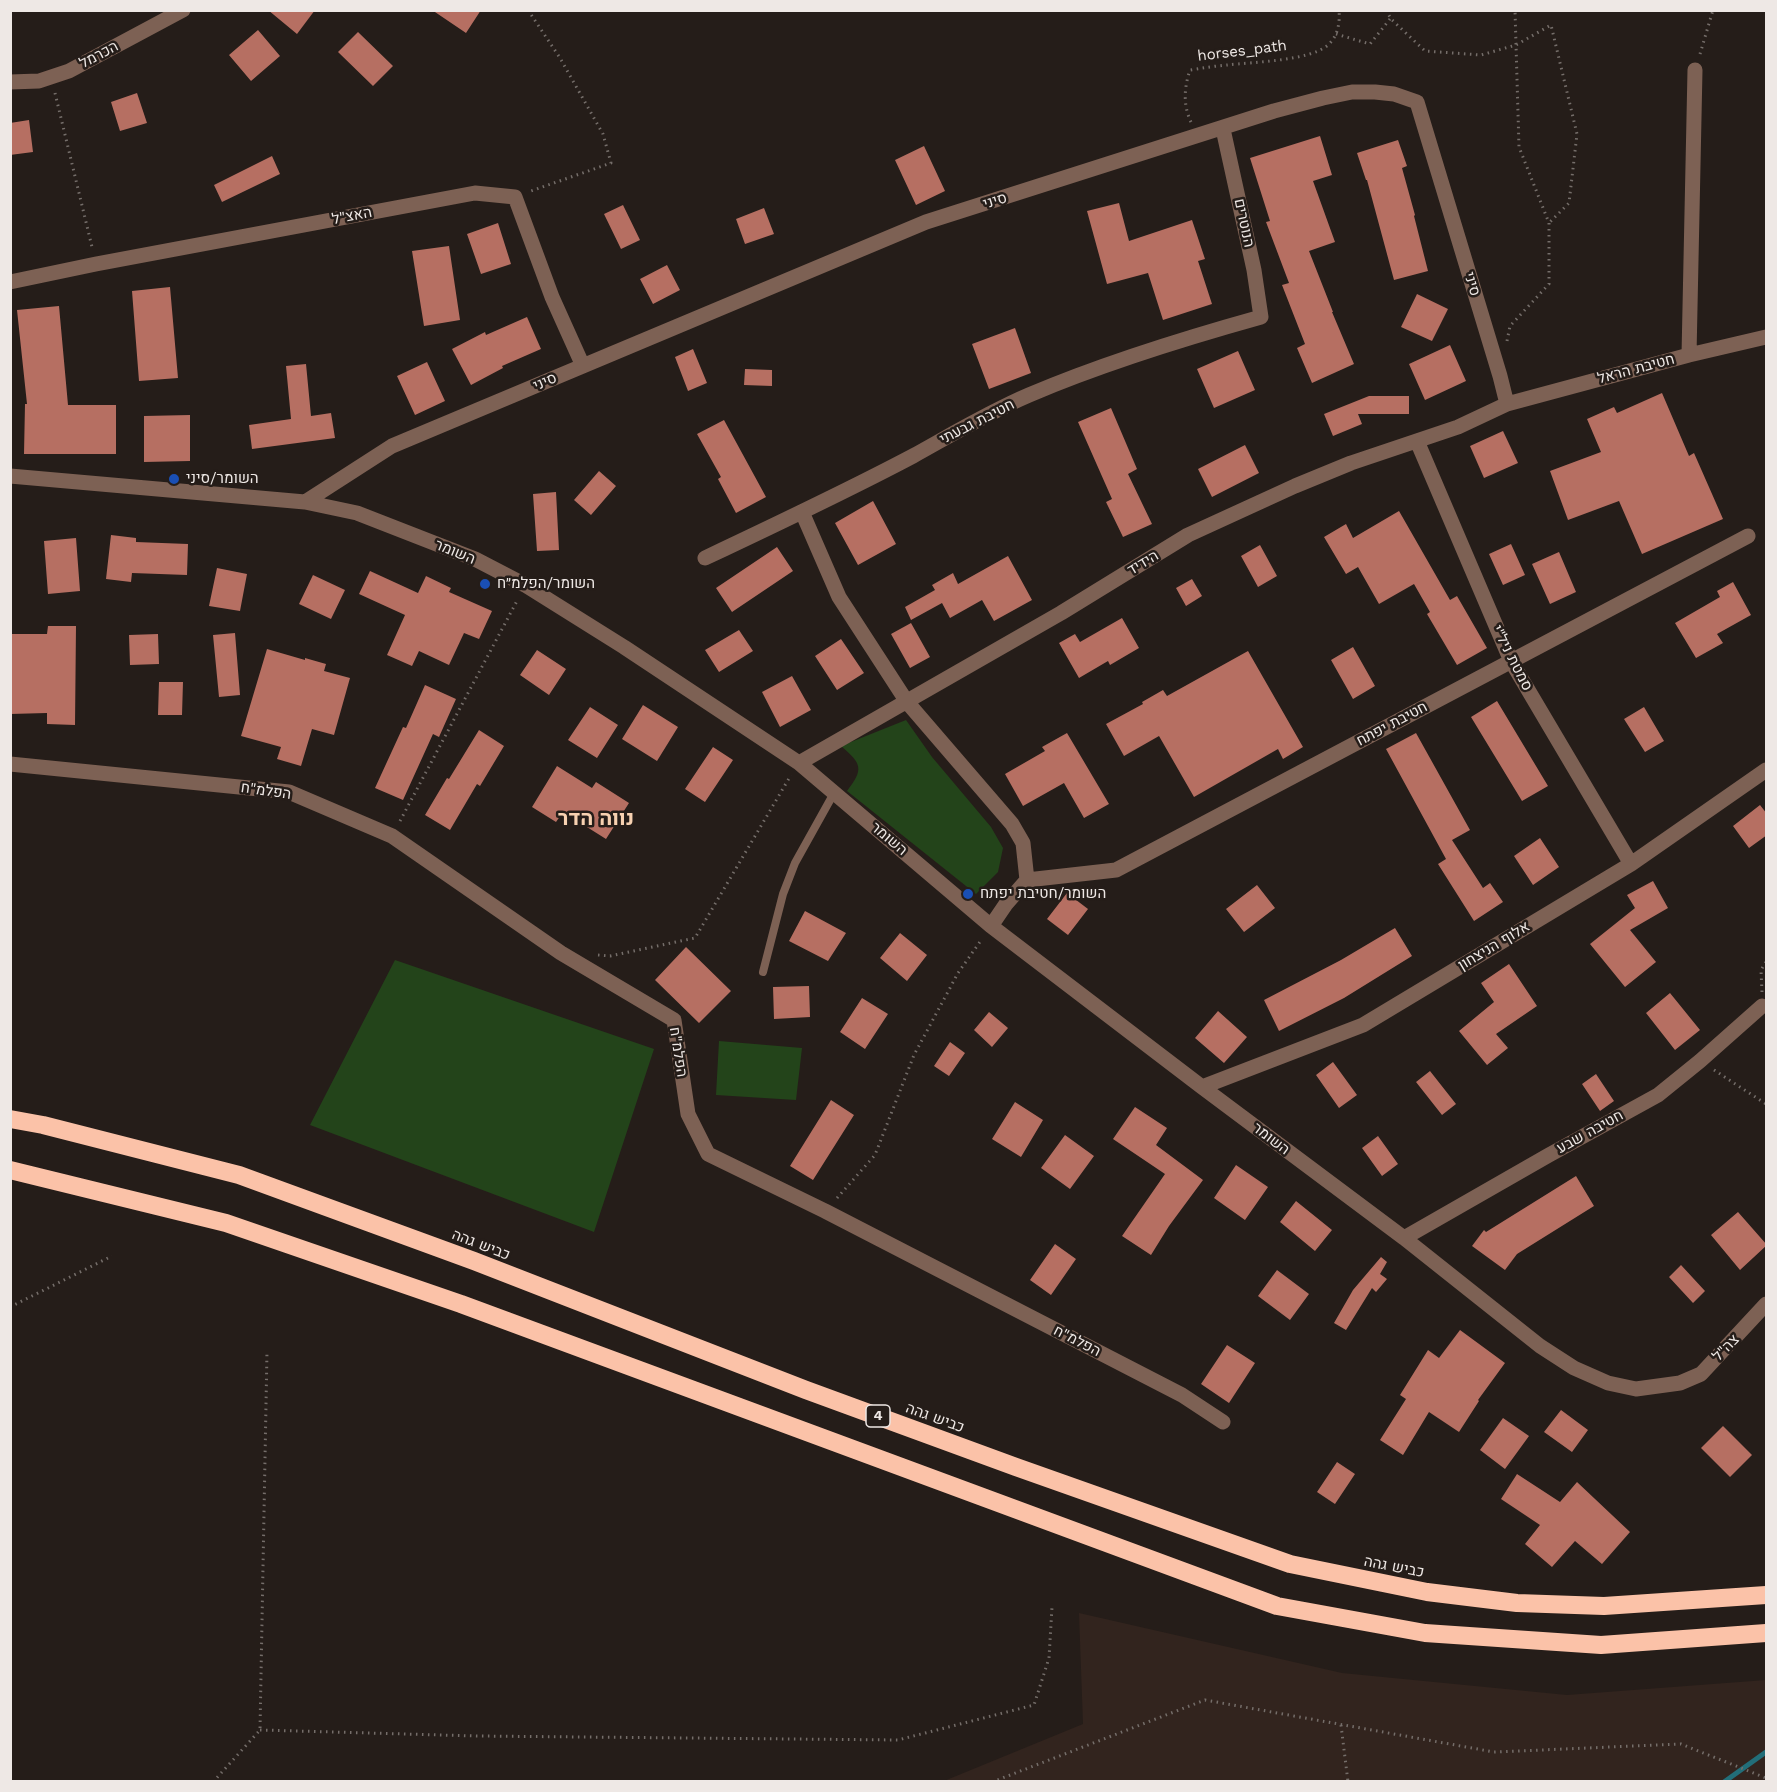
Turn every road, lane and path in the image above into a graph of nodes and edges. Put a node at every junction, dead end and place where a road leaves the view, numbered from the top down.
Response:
1 (183, 10) edge
2 (528, 10) edge
3 (1338, 10) edge
4 (1386, 10) edge
5 (1515, 10) edge
6 (1713, 10) edge
7 (1391, 19) junction
8 (1336, 33) junction
9 (1515, 45) junction
10 (1695, 70) joint
11 (51, 77) junction
12 (10, 82) edge
13 (1223, 129) junction
14 (1200, 136) junction
15 (515, 197) junction
16 (1549, 223) junction
17 (96, 264) junction
18 (10, 282) edge
19 (1261, 317) joint
20 (1767, 337) edge
21 (1506, 346) dead end
22 (1689, 355) junction
23 (583, 366) junction
24 (1507, 404) junction
25 (1417, 441) junction
26 (10, 476) edge
27 (305, 502) junction
28 (802, 512) junction
29 (1748, 536) dead end
30 (705, 558) dead end
31 (525, 585) junction
32 (1511, 661) junction
33 (907, 702) junction
34 (799, 763) junction
35 (10, 764) edge
36 (1767, 770) edge
37 (834, 793) junction
38 (392, 836) junction
39 (1631, 864) junction
40 (1027, 880) junction
41 (992, 926) junction
42 (590, 954) dead end
43 (1767, 962) edge
44 (763, 972) dead end
45 (1762, 1006) joint
46 (1700, 1061) junction
47 (1202, 1087) junction
48 (1767, 1104) edge
49 (10, 1119) edge
50 (10, 1170) edge
51 (825, 1211) junction
52 (1404, 1238) junction
53 (112, 1257) dead end
54 (1767, 1304) edge
55 (10, 1307) edge
56 (267, 1351) dead end
57 (1680, 1383) joint
58 (1223, 1422) dead end
59 (1767, 1595) edge
60 (1052, 1607) dead end
61 (1767, 1633) edge
62 (1341, 1725) junction
63 (260, 1730) junction
64 (1767, 1778) edge
65 (213, 1782) edge
66 (992, 1782) edge
67 (1348, 1782) edge

1 - 11 street, הכרמל
2 - 15 path
3 - 8 path
4 - 7 path
5 - 9 path
6 - 10 path
7 - 8 path
7 - 9 path
8 - 14 path, horses_path
9 - 16 path
9 - 16 path
10 - 22 street
11 - 12 street, הכרמל
11 - 17 path
13 - 14 street, סיני
13 - 19 street, הנוטרים
13 - 24 street, סיני
14 - 23 street, סיני
15 - 17 street, האצ"ל
15 - 23 street
16 - 21 path
17 - 18 street, האצ"ל
19 - 28 street, חטיבת גבעתי
20 - 22 street, חטיבת הראל
22 - 24 street, חטיבת הראל
23 - 27 street, סיני
24 - 25 street, הידיד
25 - 32 street, סמטת ניל"י
25 - 33 street, הידיד
26 - 27 street, השומר
27 - 31 street, השומר
28 - 30 street, חטיבת גבעתי
28 - 33 street
29 - 32 street, חטיבת יפתח
31 - 34 street, השומר
31 - 38 path
32 - 39 street, סמטת ניל"י
32 - 40 street, חטיבת יפתח
33 - 34 street, הידיד
33 - 40 street
34 - 37 street, השומר
34 - 42 path
35 - 38 street, הפלמ"ח
36 - 39 street, אלוף הניצחון
37 - 41 street, השומר
37 - 44 lane
38 - 51 street, הפלמ"ח
39 - 47 street, אלוף הניצחון
40 - 41 street
41 - 47 street, השומר
41 - 51 path
43 - 45 path
45 - 46 street, חטיבה שבע
46 - 48 path
46 - 52 street, חטיבה שבע
47 - 52 street, השומר
49 - 59 highway, כביש גהה / 4
50 - 61 highway
51 - 58 street, הפלמ"ח
52 - 57 street, השומר
53 - 55 path
54 - 57 street, צה"ל
56 - 63 path
60 - 63 path
62 - 64 path
62 - 66 path
62 - 67 path
63 - 65 path

